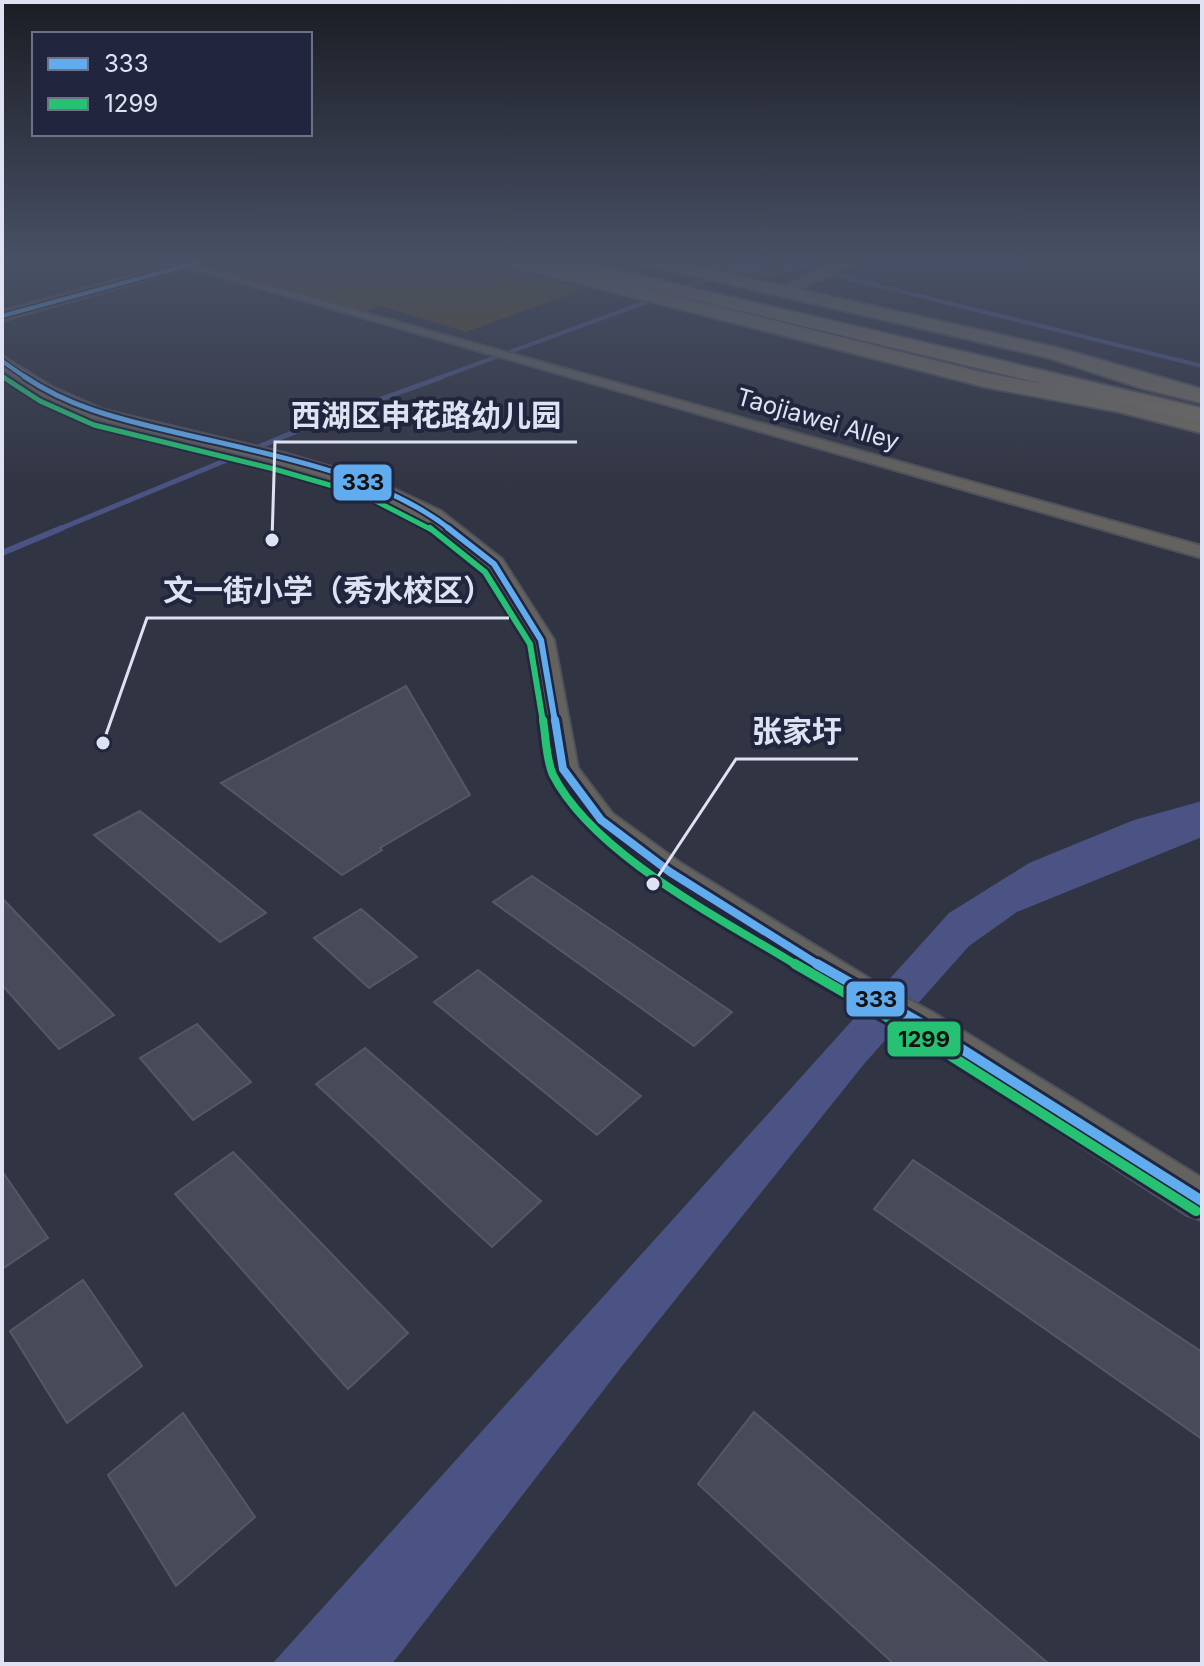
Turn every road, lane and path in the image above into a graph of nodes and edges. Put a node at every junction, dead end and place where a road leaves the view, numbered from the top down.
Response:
1 (437, 336) edge
2 (814, 336) edge
3 (821, 336) edge
4 (913, 336) edge
5 (937, 336) edge
6 (980, 336) edge
7 (2, 361) edge
8 (1151, 393) junction
9 (1202, 396) edge
10 (1202, 404) edge
11 (1202, 415) edge
12 (1202, 426) edge
13 (1202, 552) edge
14 (1202, 1201) edge

1 - 13 street, Taojiawei Alley
2 - 12 main road
3 - 8 highway
4 - 8 highway
5 - 8 highway
6 - 8 main road
7 - 14 street
8 - 9 main road
8 - 10 highway
8 - 11 highway

